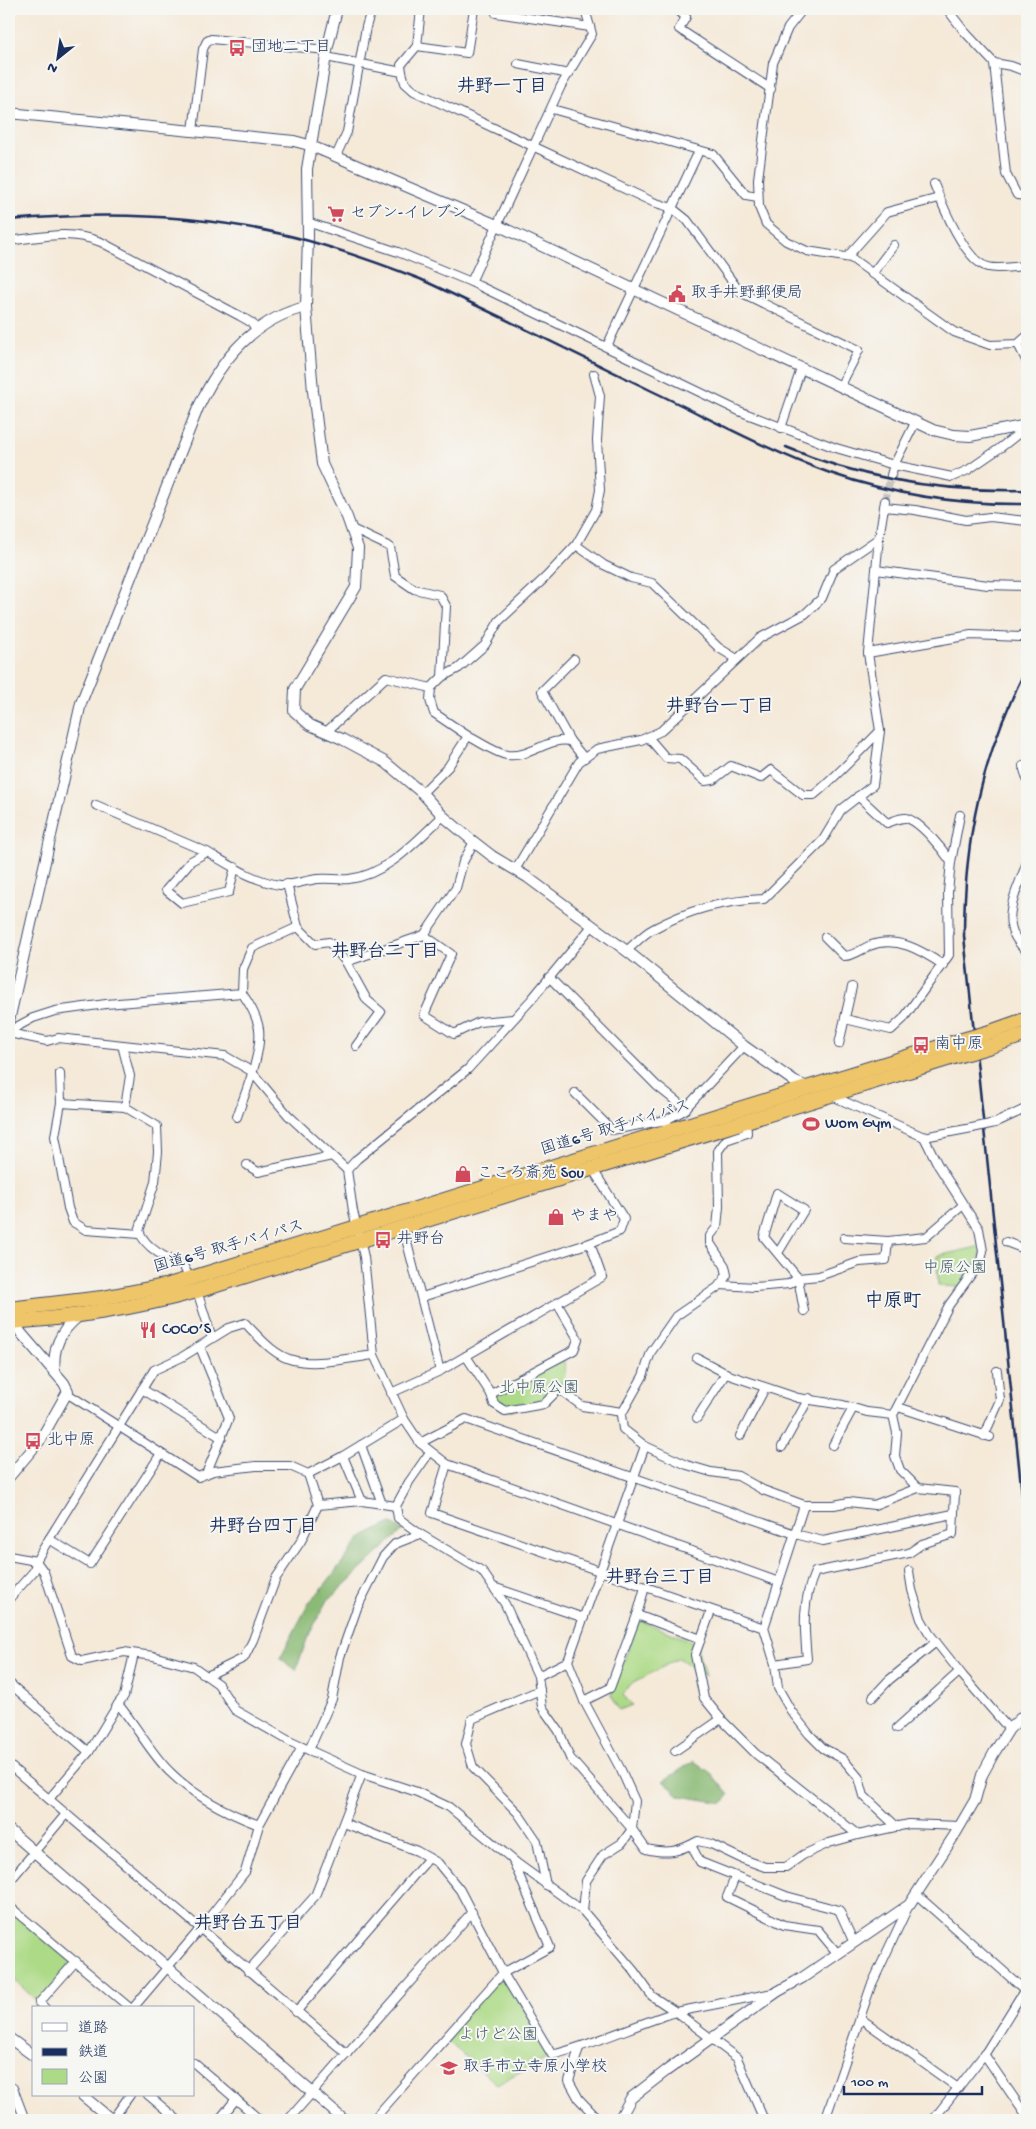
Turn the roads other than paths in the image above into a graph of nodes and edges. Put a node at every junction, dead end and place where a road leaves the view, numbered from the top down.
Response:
1 (338, 9) edge
2 (375, 9) edge
3 (421, 9) edge
4 (474, 9) edge
5 (585, 9) edge
6 (676, 9) edge
7 (803, 9) edge
8 (947, 9) edge
9 (496, 13) dead end
10 (590, 27) junction
11 (417, 46) junction
12 (327, 53) junction
13 (994, 63) junction
14 (358, 64) junction
15 (518, 64) dead end
16 (402, 72) junction
17 (1027, 72) edge
18 (569, 74) junction
19 (770, 89) junction
20 (552, 109) junction
21 (9, 113) edge
22 (193, 131) junction
23 (309, 145) junction
24 (534, 146) junction
25 (699, 151) junction
26 (336, 156) junction
27 (934, 184) dead end
28 (1027, 196) edge
29 (758, 197) junction
30 (940, 198) junction
31 (672, 208) junction
32 (307, 222) junction
33 (497, 225) junction
34 (9, 241) edge
35 (894, 245) dead end
36 (847, 258) junction
37 (1027, 266) edge
38 (872, 274) junction
39 (471, 282) junction
40 (633, 291) junction
41 (306, 307) junction
42 (256, 330) junction
43 (1027, 336) edge
44 (1018, 344) junction
45 (607, 346) junction
46 (1027, 362) edge
47 (801, 369) junction
48 (594, 374) dead end
49 (840, 387) junction
50 (915, 423) junction
51 (1027, 426) edge
52 (781, 428) junction
53 (894, 465) junction
54 (891, 475) tunnel mouth
55 (1027, 521) edge
56 (352, 529) junction
57 (880, 538) junction
58 (576, 546) junction
59 (876, 570) junction
60 (1027, 586) edge
61 (1027, 629) edge
62 (868, 653) junction
63 (574, 659) dead end
64 (737, 659) junction
65 (442, 677) junction
66 (431, 688) junction
67 (880, 731) junction
68 (326, 732) junction
69 (468, 736) junction
70 (648, 737) junction
71 (570, 741) junction
72 (584, 758) junction
73 (1027, 764) edge
74 (1027, 779) edge
75 (422, 793) junction
76 (858, 796) junction
77 (96, 805) dead end
78 (960, 815) dead end
79 (443, 816) junction
80 (474, 842) junction
81 (207, 852) junction
82 (951, 862) junction
83 (1027, 862) edge
84 (235, 867) junction
85 (515, 870) junction
86 (287, 884) junction
87 (592, 926) junction
88 (298, 927) junction
89 (424, 935) junction
90 (825, 937) dead end
91 (626, 951) junction
92 (1027, 951) edge
93 (346, 962) junction
94 (943, 965) junction
95 (550, 977) junction
96 (852, 987) dead end
97 (242, 993) junction
98 (513, 1019) junction
99 (845, 1020) junction
100 (1027, 1020) edge
101 (9, 1021) edge
102 (9, 1032) edge
103 (1027, 1034) edge
104 (839, 1044) dead end
105 (122, 1045) junction
106 (356, 1046) dead end
107 (744, 1046) junction
108 (960, 1048) junction
109 (60, 1073) dead end
110 (253, 1073) junction
111 (807, 1088) junction
112 (575, 1092) dead end
113 (828, 1095) junction
114 (61, 1102) junction
115 (125, 1107) junction
116 (1027, 1108) edge
117 (686, 1109) junction
118 (237, 1117) dead end
119 (746, 1120) junction
120 (668, 1125) junction
121 (924, 1137) junction
122 (332, 1156) junction
123 (247, 1165) dead end
124 (592, 1168) junction
125 (347, 1170) junction
126 (963, 1205) junction
127 (402, 1227) junction
128 (140, 1234) junction
129 (359, 1234) junction
130 (844, 1238) dead end
131 (888, 1241) junction
132 (1006, 1242) dead end
133 (590, 1243) junction
134 (1026, 1249) edge
135 (778, 1253) junction
136 (798, 1278) junction
137 (194, 1285) junction
138 (720, 1285) junction
139 (422, 1297) junction
140 (557, 1303) junction
141 (9, 1308) edge
142 (804, 1311) dead end
143 (79, 1316) junction
144 (10, 1319) edge
145 (212, 1338) junction
146 (200, 1347) junction
147 (374, 1355) junction
148 (466, 1356) junction
149 (697, 1358) dead end
150 (440, 1370) junction
151 (997, 1370) dead end
152 (55, 1372) junction
153 (726, 1373) junction
154 (765, 1388) junction
155 (142, 1389) junction
156 (390, 1393) junction
157 (68, 1394) junction
158 (491, 1394) junction
159 (809, 1398) junction
160 (898, 1407) junction
161 (853, 1408) junction
162 (622, 1412) junction
163 (894, 1416) junction
164 (697, 1418) dead end
165 (404, 1419) junction
166 (119, 1428) junction
167 (740, 1436) dead end
168 (222, 1438) junction
169 (420, 1443) junction
170 (361, 1445) junction
171 (833, 1445) dead end
172 (644, 1446) junction
173 (782, 1447) dead end
174 (430, 1452) junction
175 (160, 1455) junction
176 (342, 1456) junction
177 (447, 1464) junction
178 (206, 1474) junction
179 (308, 1474) junction
180 (9, 1477) edge
181 (633, 1477) junction
182 (918, 1488) junction
183 (362, 1501) junction
184 (382, 1504) junction
185 (318, 1505) junction
186 (804, 1505) junction
187 (396, 1506) junction
188 (953, 1514) junction
189 (617, 1523) junction
190 (420, 1534) junction
191 (795, 1534) junction
192 (49, 1539) junction
193 (9, 1556) edge
194 (36, 1562) junction
195 (909, 1571) dead end
196 (601, 1572) junction
197 (779, 1582) junction
198 (645, 1587) junction
199 (493, 1588) junction
200 (9, 1599) edge
201 (711, 1611) junction
202 (637, 1615) junction
203 (584, 1618) junction
204 (764, 1628) junction
205 (701, 1639) junction
206 (936, 1642) junction
207 (134, 1654) junction
208 (568, 1661) junction
209 (775, 1664) junction
210 (959, 1672) junction
211 (206, 1676) junction
212 (538, 1676) junction
213 (9, 1683) edge
214 (540, 1690) junction
215 (873, 1698) dead end
216 (584, 1701) junction
217 (118, 1704) junction
218 (1027, 1712) edge
219 (721, 1719) junction
220 (897, 1728) dead end
221 (1009, 1729) junction
222 (305, 1748) junction
223 (675, 1751) dead end
224 (89, 1752) junction
225 (9, 1765) edge
226 (362, 1774) junction
227 (49, 1799) junction
228 (66, 1814) junction
229 (344, 1823) junction
230 (259, 1825) junction
231 (960, 1826) junction
232 (896, 1827) junction
233 (632, 1829) junction
234 (9, 1830) edge
235 (858, 1835) junction
236 (691, 1845) junction
237 (34, 1852) junction
238 (429, 1858) junction
239 (512, 1859) junction
240 (735, 1877) junction
241 (9, 1882) edge
242 (546, 1885) junction
243 (917, 1895) junction
244 (908, 1905) junction
245 (9, 1906) edge
246 (583, 1911) junction
247 (472, 1912) junction
248 (200, 1929) junction
249 (854, 1943) junction
250 (838, 1954) junction
251 (76, 1961) junction
252 (167, 1968) junction
253 (248, 1971) junction
254 (503, 1973) junction
255 (1026, 1990) edge
256 (777, 1992) junction
257 (43, 2006) edge
258 (130, 2006) edge
259 (134, 2006) edge
260 (296, 2012) junction
261 (676, 2012) junction
262 (860, 2018) junction
263 (9, 2038) edge
264 (713, 2038) junction
265 (579, 2048) junction
266 (347, 2054) junction
267 (984, 2054) junction
268 (32, 2055) edge
269 (195, 2064) edge
270 (13, 2088) dead end
271 (958, 2088) junction
272 (312, 2093) junction
273 (83, 2096) edge
274 (129, 2096) edge
275 (149, 2096) edge
276 (236, 2099) junction
277 (1027, 2117) edge
278 (25, 2120) edge
279 (112, 2120) edge
280 (178, 2120) edge
281 (219, 2120) edge
282 (260, 2120) edge
283 (288, 2120) edge
284 (344, 2120) edge
285 (374, 2120) edge
286 (599, 2120) edge
287 (619, 2120) edge
288 (764, 2120) edge
289 (825, 2120) edge
290 (934, 2120) edge

1 - 12 street
2 - 14 street
3 - 11 street
4 - 11 street
5 - 10 street
6 - 19 street
7 - 19 street
8 - 13 street
9 - 10 street
10 - 18 street
11 - 16 street
12 - 14 street
12 - 22 street
12 - 23 street
13 - 17 street
13 - 28 street
14 - 16 street
14 - 26 street
15 - 18 street
16 - 24 street
18 - 20 street
19 - 29 street
20 - 24 street
20 - 25 street
21 - 22 street
22 - 23 street
23 - 26 street
23 - 32 street
24 - 31 street
24 - 33 street
25 - 29 street
25 - 31 street
26 - 33 street
27 - 30 street
29 - 36 street
30 - 36 street
30 - 37 street
31 - 40 street
31 - 49 street
32 - 39 street
32 - 41 street
33 - 39 street
33 - 40 street
34 - 42 street
35 - 38 street
36 - 38 street
38 - 44 street
39 - 45 street
40 - 45 street
40 - 47 street
41 - 42 street
41 - 56 street
42 - 101 street
43 - 44 street
44 - 46 street
45 - 52 street
47 - 49 street
47 - 52 street
48 - 58 street
49 - 50 street
50 - 51 street
50 - 53 street
51 - 53 street
52 - 53 street
53 - 54 street
55 - 57 street
56 - 65 street
56 - 68 street
57 - 59 street
57 - 64 street
58 - 64 street
58 - 65 street
59 - 60 street
59 - 62 street
61 - 62 street
62 - 67 street
63 - 71 street
64 - 70 street
65 - 66 street
66 - 68 street
66 - 69 street
67 - 70 street
67 - 76 street
68 - 75 street
69 - 71 street
69 - 75 street
70 - 72 street
71 - 72 street
72 - 85 street
73 - 74 street
75 - 79 street
76 - 82 street
76 - 91 street
77 - 81 street
78 - 82 street
79 - 80 street
79 - 86 street
80 - 85 street
80 - 89 street
81 - 84 street
81 - 84 street
82 - 94 street
83 - 92 street
84 - 86 street
85 - 87 street
86 - 88 street
87 - 91 street
87 - 95 street
88 - 93 street
88 - 97 street
89 - 93 street
89 - 98 street
90 - 94 street
91 - 107 street
93 - 106 street
94 - 99 street
95 - 98 street
95 - 117 street
96 - 99 street
97 - 102 street
97 - 110 street
98 - 125 street
99 - 104 street
100 - 108 highway, 国道6号 取手バイパス, bridge
102 - 105 street
103 - 108 highway, 国道6号 取手バイパス, bridge
105 - 110 street
105 - 115 street
107 - 111 street
107 - 117 street
108 - 111 highway, 国道6号 取手バイパス
108 - 113 highway, 国道6号 取手バイパス
109 - 114 street
110 - 118 street
110 - 122 street
111 - 113 street
111 - 120 highway, 国道6号 取手バイパス
112 - 120 street
113 - 119 highway, 国道6号 取手バイパス
113 - 121 street
114 - 115 street
114 - 128 street
115 - 128 street
116 - 121 street, bridge
117 - 120 street
119 - 124 highway, 国道6号 取手バイパス
119 - 138 street
120 - 129 highway, 国道6号 取手バイパス
121 - 126 street
122 - 123 street
122 - 125 street
124 - 127 highway, 国道6号 取手バイパス
124 - 133 street
125 - 129 street
126 - 131 street
126 - 160 street
127 - 129 highway, 国道6号 取手バイパス
127 - 139 street
128 - 137 street
129 - 137 highway, 国道6号 取手バイパス
129 - 147 street
130 - 131 street
131 - 136 street
132 - 134 street
133 - 139 street
133 - 140 street
135 - 135 street
135 - 136 street
136 - 138 street
136 - 142 street
137 - 141 highway, 国道6号 取手バイパス
137 - 143 highway, 国道6号 取手バイパス
137 - 145 street
138 - 162 street
139 - 150 street
140 - 148 street
140 - 158 street
143 - 144 highway, 国道6号 取手バイパス
143 - 152 street
144 - 152 street
145 - 146 street
145 - 147 street
146 - 155 street
146 - 168 street
147 - 156 street
148 - 150 street
148 - 158 street
149 - 153 street
150 - 156 street
151 - 160 street
152 - 157 street
153 - 154 street
153 - 164 street
154 - 159 street
154 - 167 street
155 - 166 street
155 - 168 street
156 - 165 street
157 - 166 street
157 - 180 street
158 - 162 street
159 - 161 street
159 - 173 street
160 - 163 street
161 - 163 street
161 - 171 street
162 - 172 street
163 - 182 street
165 - 169 street
165 - 170 street
166 - 175 street
166 - 192 street
168 - 178 street
169 - 174 street
169 - 181 street
170 - 176 street
170 - 184 street
172 - 181 street
172 - 186 street
174 - 177 street
174 - 187 street
175 - 178 street
175 - 192 street
176 - 179 street
176 - 183 street
177 - 189 street
177 - 196 street
178 - 179 street
179 - 185 street
181 - 189 street
181 - 191 street
182 - 186 street
182 - 188 street
183 - 184 street
183 - 185 street
184 - 187 street
185 - 211 street
186 - 191 street
187 - 190 street
188 - 191 street
188 - 209 street
189 - 196 street
189 - 197 street
190 - 199 street
190 - 222 street
191 - 197 street
192 - 194 street
193 - 194 street
194 - 200 street
194 - 207 street
195 - 206 street
196 - 198 street
196 - 203 street
197 - 204 street
198 - 201 street
198 - 202 street
199 - 203 street
199 - 212 street
201 - 204 street
201 - 205 street
202 - 205 street
202 - 216 street
203 - 208 street
204 - 209 street
205 - 219 street
206 - 210 street
206 - 215 street
207 - 211 street
207 - 217 street
208 - 212 street
208 - 216 street
209 - 232 street
210 - 220 street
210 - 221 street
211 - 222 street
212 - 214 street
213 - 224 street
214 - 233 street
214 - 242 street
216 - 233 street
217 - 224 street
217 - 230 street
218 - 221 street
219 - 223 street
219 - 235 street
221 - 231 street
222 - 226 street
222 - 230 street
224 - 227 street
225 - 227 street
226 - 229 street
226 - 239 street
227 - 228 street
228 - 237 street
228 - 248 street
229 - 238 street
229 - 253 street
230 - 248 street
231 - 232 street
231 - 243 street
232 - 235 street
233 - 236 street
233 - 246 street
234 - 237 street
235 - 236 street
236 - 240 street
237 - 241 street
237 - 252 street
238 - 247 street
238 - 260 street
239 - 242 street
239 - 254 street
240 - 249 street
240 - 250 street
242 - 246 street
243 - 244 street
243 - 255 street
244 - 249 street
244 - 262 street
245 - 251 street
246 - 261 street
247 - 254 street
247 - 266 street
248 - 252 street
248 - 253 street
249 - 250 street
250 - 256 street
251 - 257 street
251 - 258 street
252 - 259 street
252 - 272 street
253 - 260 street
254 - 265 street
254 - 285 street
255 - 267 street
256 - 261 street
256 - 264 street
260 - 266 street
261 - 264 street
261 - 265 street
262 - 271 street
262 - 289 street
263 - 268 street
264 - 287 street
264 - 288 street
265 - 286 street
266 - 272 street
267 - 271 street
267 - 277 street
269 - 276 street
270 - 278 street
271 - 290 street
272 - 283 street
272 - 284 street
273 - 279 street
274 - 279 street
275 - 280 street
276 - 281 street
276 - 282 street

